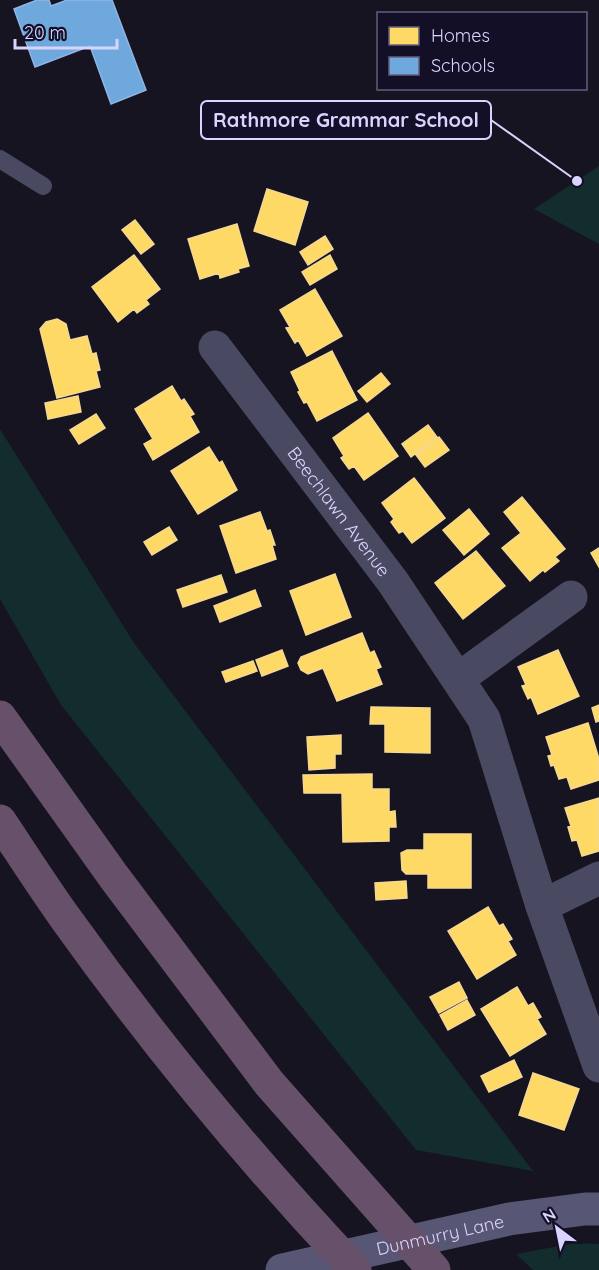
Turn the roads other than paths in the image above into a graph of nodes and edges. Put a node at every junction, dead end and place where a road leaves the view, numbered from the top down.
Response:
1 (0, 159) edge
2 (43, 186) dead end
3 (215, 347) dead end
4 (572, 597) dead end
5 (458, 679) junction
6 (0, 717) edge
7 (0, 821) edge
8 (599, 878) edge
9 (542, 906) junction
10 (599, 1066) edge
11 (599, 1209) edge
12 (282, 1270) edge
13 (355, 1270) edge
14 (434, 1270) edge

1 - 2 lane
3 - 5 street, Beechlawn Avenue
4 - 5 street
5 - 9 street, Beechlawn Avenue
6 - 14 highway
7 - 13 highway
8 - 9 street
9 - 10 street, Beechlawn Avenue
11 - 12 street, Dunmurry Lane

